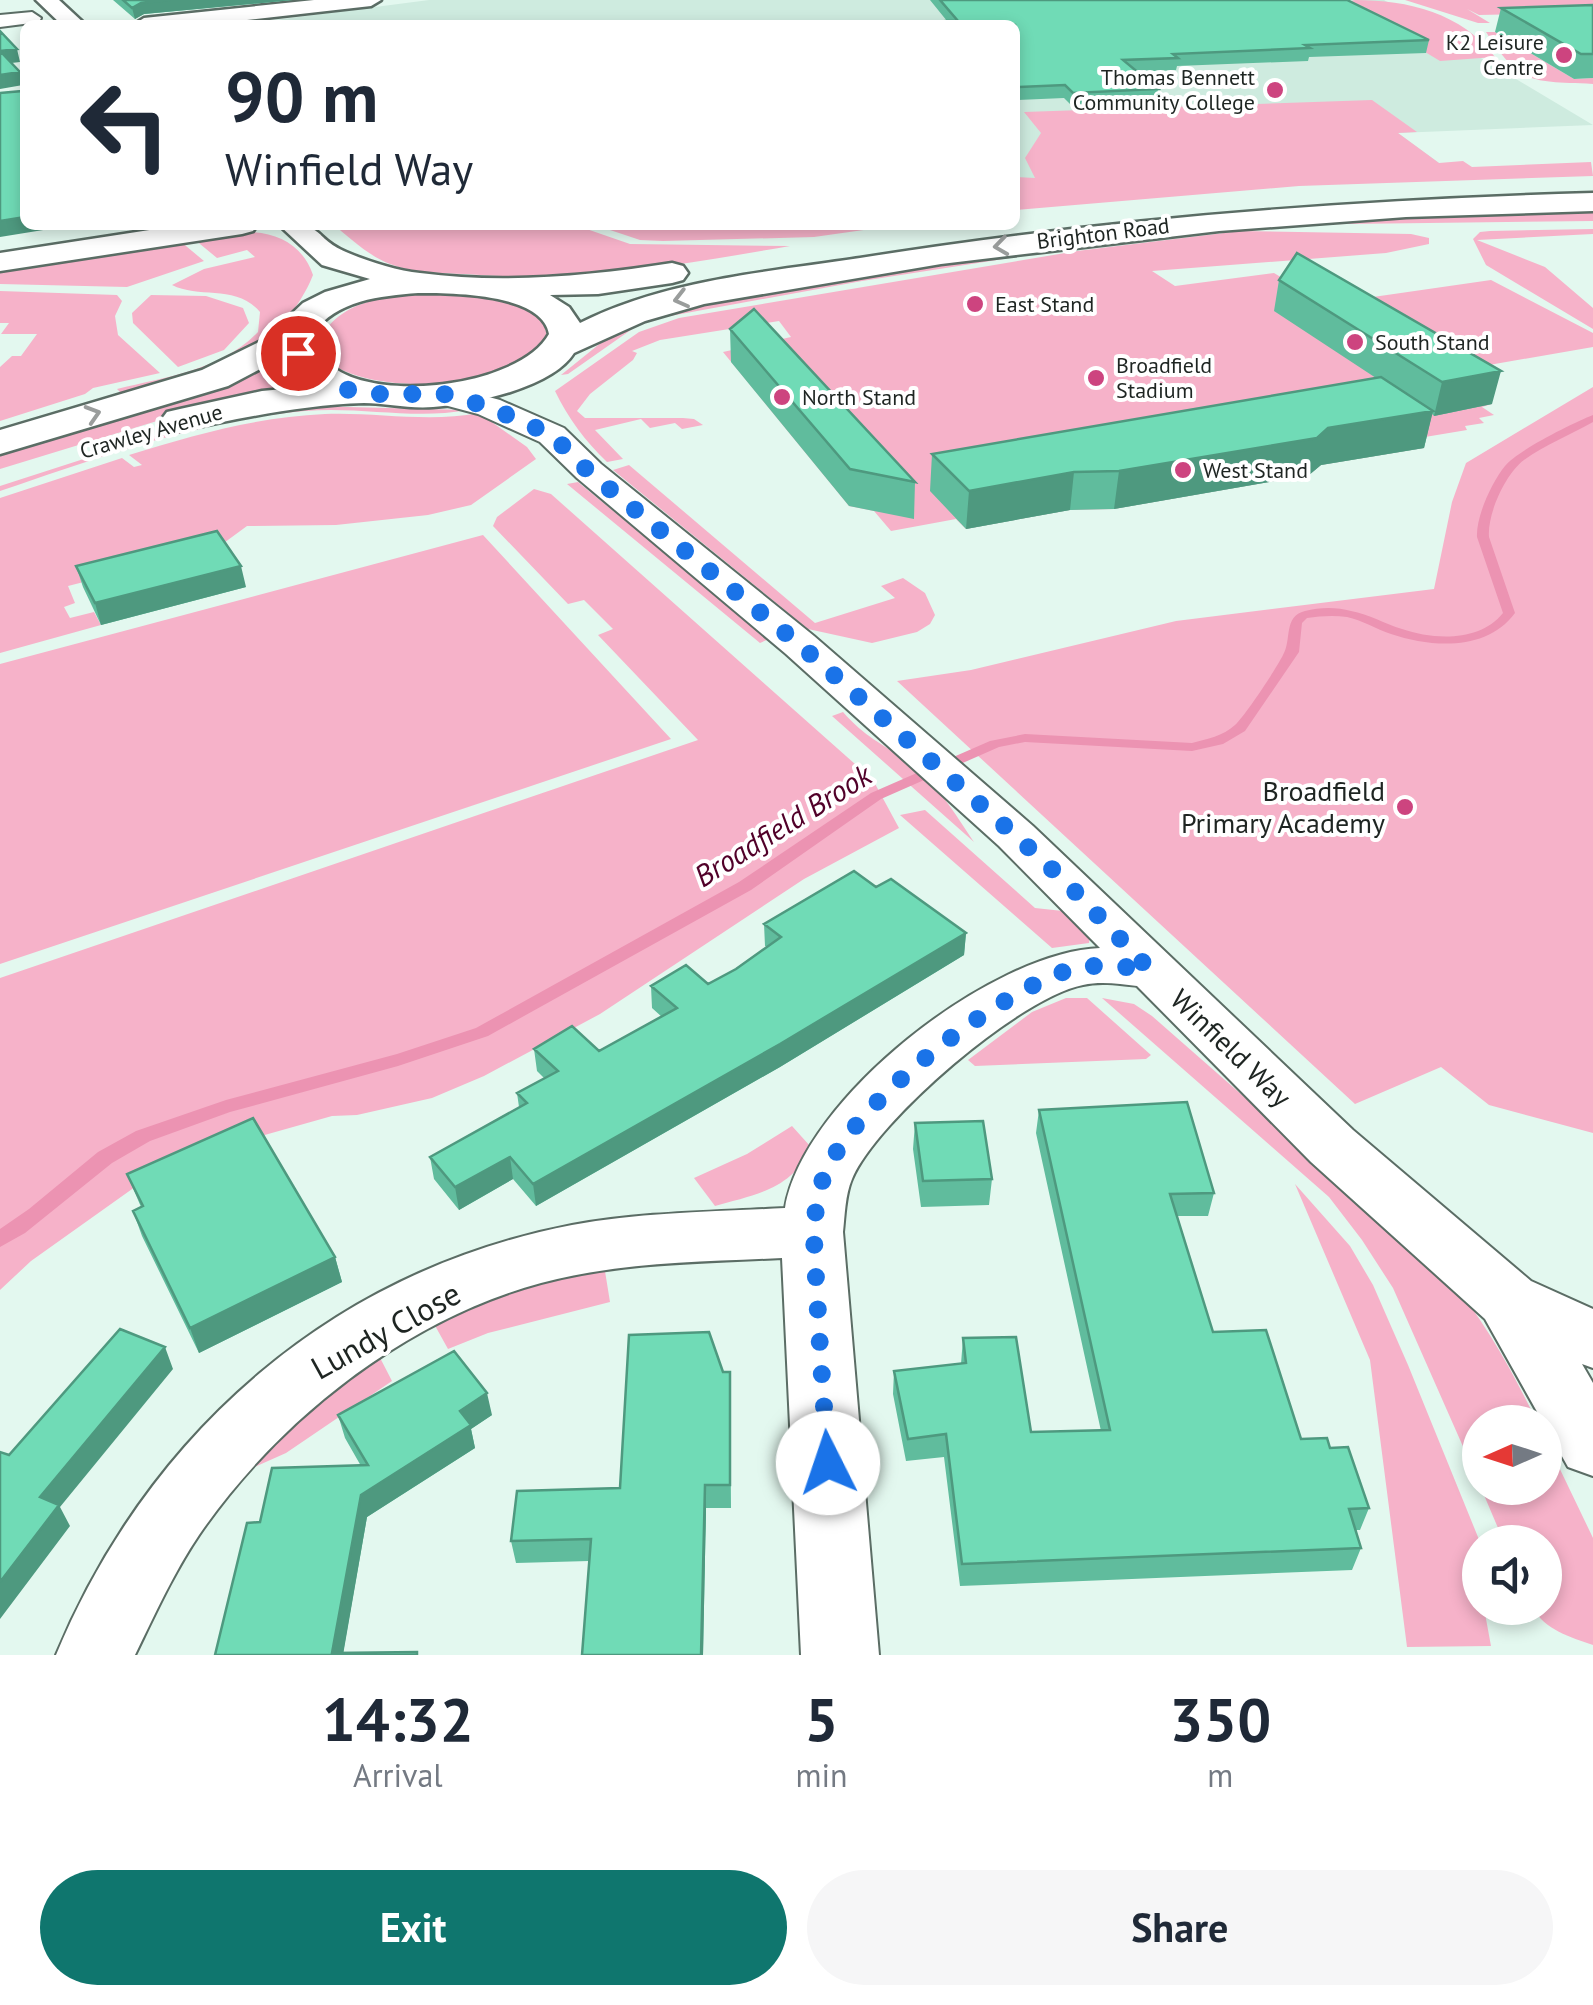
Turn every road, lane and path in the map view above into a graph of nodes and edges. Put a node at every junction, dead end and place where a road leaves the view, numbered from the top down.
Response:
1 (46, 0) edge
2 (371, 0) edge
3 (32, 18) dead end
4 (69, 20) edge
5 (217, 20) edge
6 (0, 22) edge
7 (1593, 184) edge
8 (1593, 202) edge
9 (1020, 220) edge
10 (209, 230) edge
11 (300, 230) edge
12 (944, 230) edge
13 (333, 258) junction
14 (0, 262) edge
15 (423, 284) junction
16 (486, 286) junction
17 (301, 324) junction
18 (566, 344) junction
19 (532, 372) junction
20 (365, 394) junction
21 (444, 394) junction
22 (552, 435) junction
23 (0, 442) edge
24 (0, 477) edge
25 (1149, 969) junction
26 (812, 1232) junction
27 (1508, 1300) junction
28 (1593, 1340) edge
29 (1593, 1445) edge
30 (95, 1655) edge
31 (840, 1655) edge

1 - 4 main road
2 - 5 main road
3 - 6 street
7 - 9 main road, Brighton Road
8 -> 18 main road, Brighton Road
10 - 14 main road
11 - 13 main road
12 - 16 main road
13 - 15 main road
13 - 17 main road
15 - 16 main road
15 - 17 main road, Crawley Avenue
16 - 18 main road
17 - 20 main road
23 -> 17 main road, Crawley Avenue
18 - 19 main road, Brighton Road
19 - 21 main road, Crawley Avenue
19 - 22 street, Winfield Way
20 - 21 main road, Crawley Avenue
20 - 24 main road, Crawley Avenue
21 - 22 street, Winfield Way
22 - 25 street, Winfield Way
25 - 26 street
25 - 27 street, Winfield Way
26 - 30 street, Lundy Close
26 - 31 street
27 - 28 street, Winfield Way
27 - 29 street, Winfield Way

